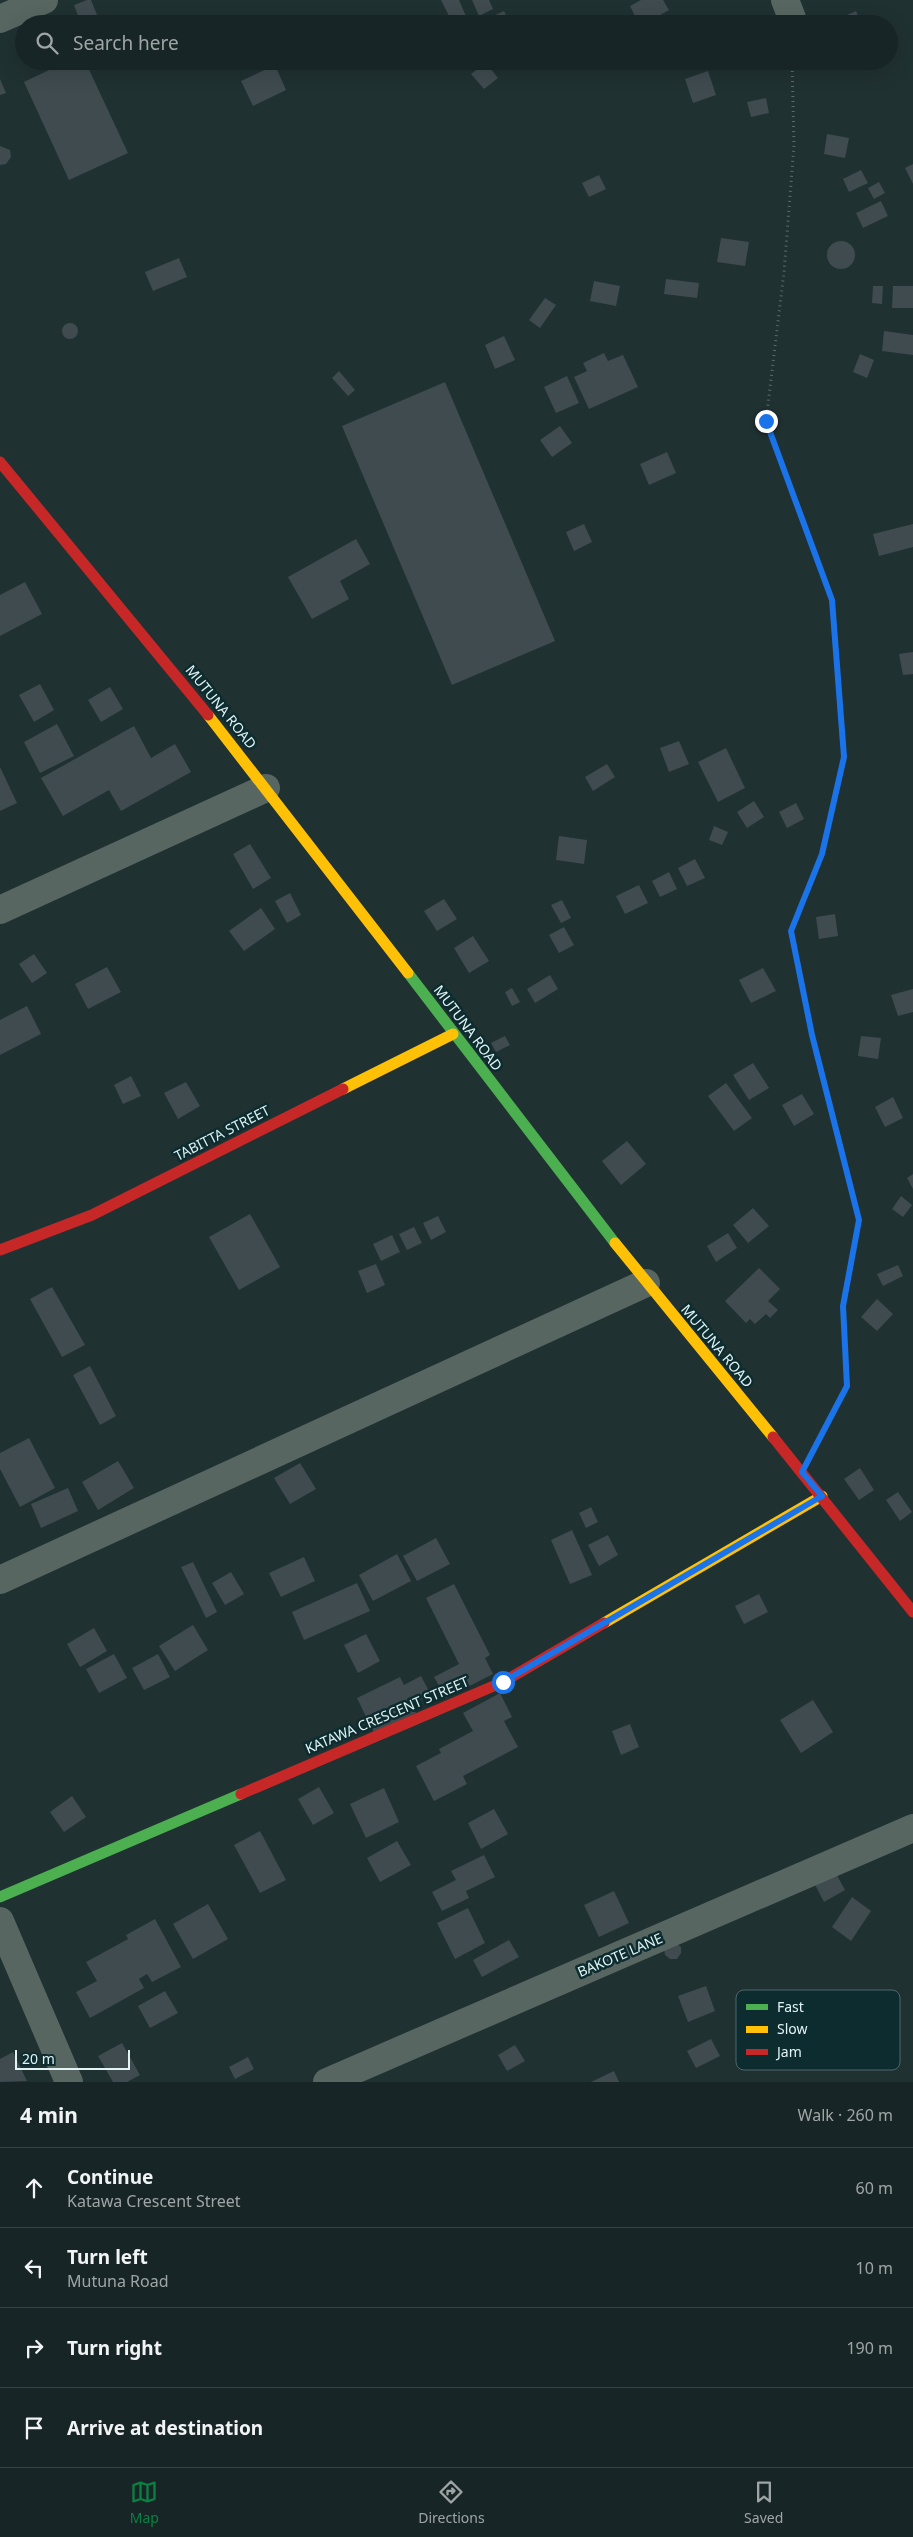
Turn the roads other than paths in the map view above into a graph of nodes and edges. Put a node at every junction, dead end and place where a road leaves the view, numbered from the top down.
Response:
1 (44, 0) edge
2 (0, 19) edge
3 (0, 462) edge
4 (266, 788) junction
5 (0, 910) edge
6 (453, 1034) junction
7 (0, 1250) edge
8 (646, 1283) junction
9 (822, 1496) junction
10 (0, 1580) edge
11 (913, 1612) edge
12 (913, 1828) edge
13 (0, 1897) edge
14 (0, 1921) edge
15 (69, 2082) edge
16 (327, 2082) edge

1 - 2 street
3 - 4 street, MUTUNA ROAD
4 - 5 street
4 - 6 street, MUTUNA ROAD
6 - 7 street, TABITTA STREET
6 - 8 street, MUTUNA ROAD
8 - 9 street, MUTUNA ROAD
8 - 10 street
9 - 11 street, MUTUNA ROAD
9 - 13 street, KATAWA CRESCENT STREET
12 - 16 street, BAKOTE LANE
14 - 15 street

